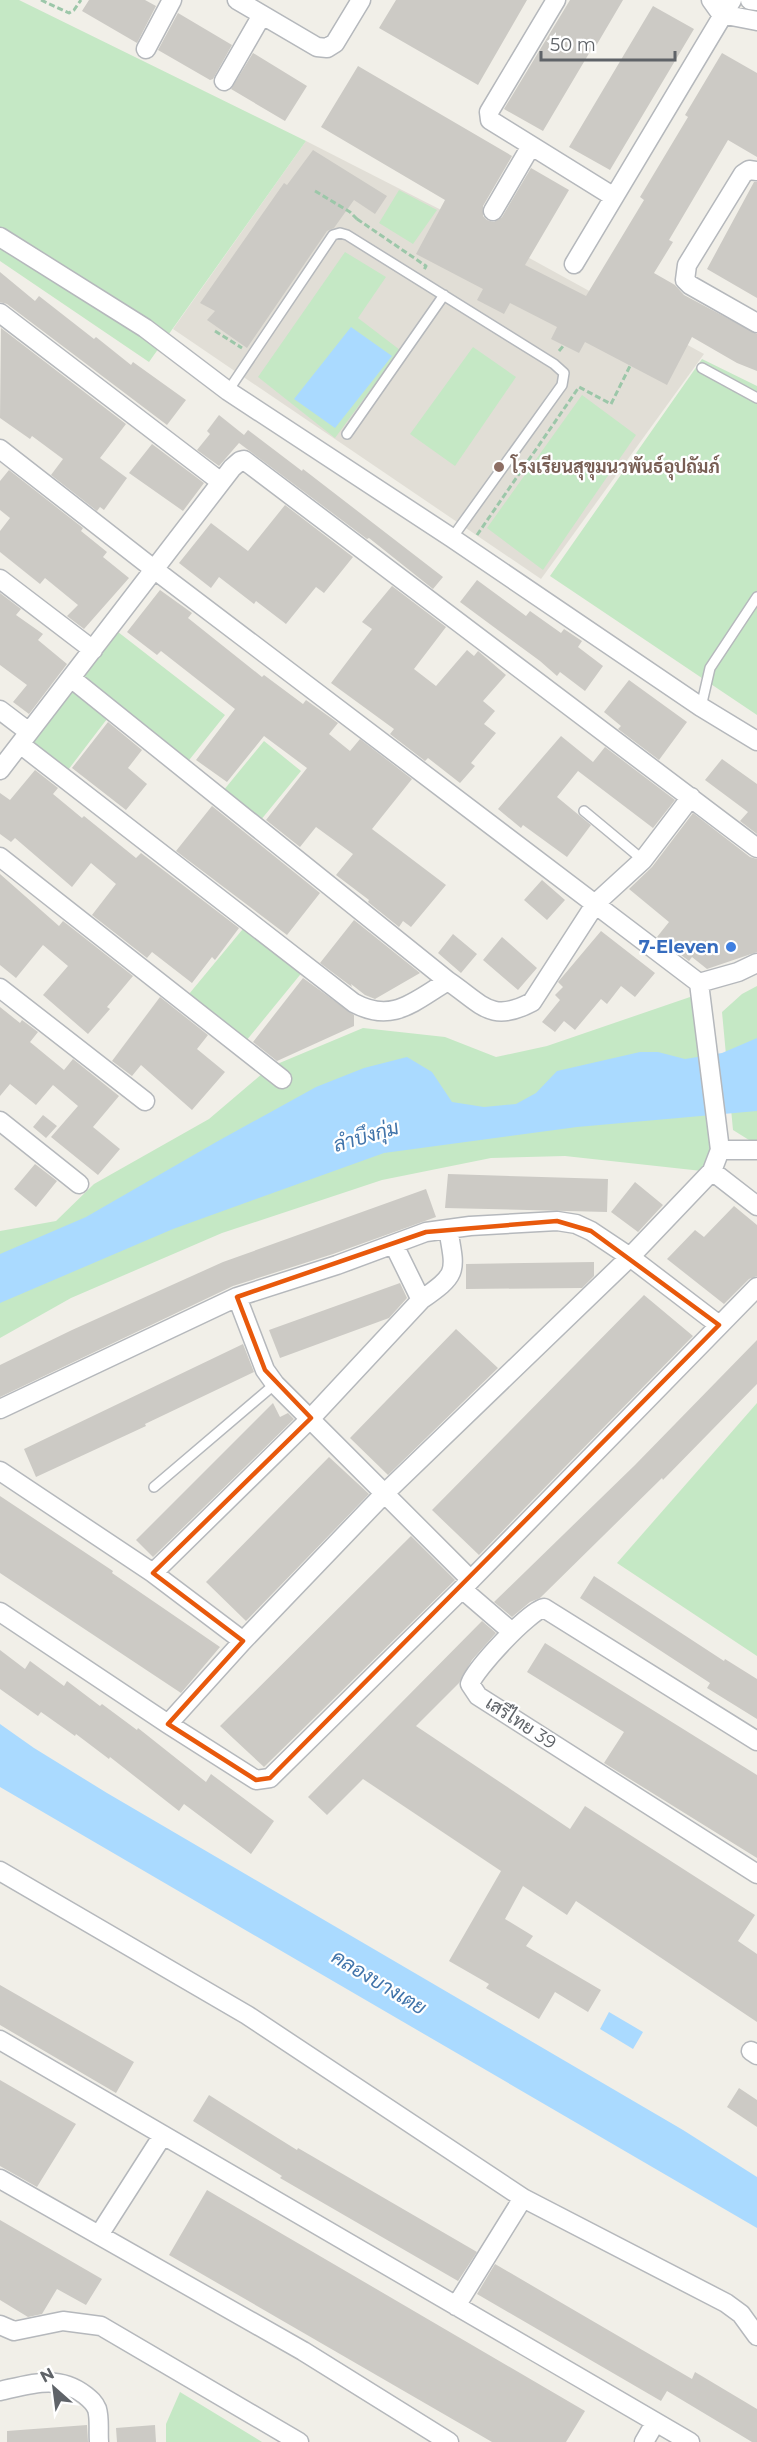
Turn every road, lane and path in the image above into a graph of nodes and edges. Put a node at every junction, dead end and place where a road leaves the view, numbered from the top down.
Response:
1 (41, 0) edge
2 (81, 0) edge
3 (172, 0) edge
4 (237, 0) edge
5 (361, 0) edge
6 (556, 0) edge
7 (750, 0) edge
8 (757, 1) edge
9 (721, 5) edge
10 (262, 15) junction
11 (757, 21) edge
12 (146, 49) dead end
13 (224, 81) dead end
14 (531, 146) junction
15 (757, 171) edge
16 (315, 191) dead end
17 (614, 197) junction
18 (493, 211) dead end
19 (357, 219) junction
20 (347, 235) junction
21 (0, 237) edge
22 (574, 264) dead end
23 (418, 279) junction
24 (444, 295) junction
25 (0, 313) edge
26 (757, 323) edge
27 (215, 331) dead end
28 (254, 356) junction
29 (630, 366) dead end
30 (702, 368) dead end
31 (228, 391) junction
32 (757, 398) edge
33 (347, 434) dead end
34 (0, 449) edge
35 (221, 482) junction
36 (452, 538) junction
37 (468, 549) junction
38 (155, 570) junction
39 (0, 579) edge
40 (757, 597) edge
41 (93, 650) junction
42 (71, 678) junction
43 (701, 707) junction
44 (0, 710) edge
45 (24, 738) junction
46 (757, 741) edge
47 (0, 770) edge
48 (691, 797) junction
49 (584, 811) dead end
50 (757, 848) edge
51 (0, 857) edge
52 (643, 860) junction
53 (596, 903) junction
54 (757, 963) edge
55 (448, 981) junction
56 (699, 983) junction
57 (0, 988) edge
58 (282, 1079) dead end
59 (145, 1101) dead end
60 (0, 1121) edge
61 (720, 1150) junction
62 (757, 1150) edge
63 (712, 1171) junction
64 (79, 1184) dead end
65 (757, 1206) edge
66 (448, 1229) junction
67 (394, 1245) junction
68 (630, 1257) junction
69 (757, 1287) edge
70 (237, 1298) junction
71 (421, 1300) junction
72 (719, 1325) junction
73 (275, 1384) junction
74 (0, 1409) edge
75 (310, 1418) junction
76 (0, 1471) edge
77 (154, 1487) dead end
78 (384, 1494) junction
79 (153, 1573) junction
80 (466, 1584) junction
81 (0, 1612) edge
82 (512, 1632) junction
83 (243, 1641) junction
84 (168, 1724) junction
85 (757, 1741) edge
86 (0, 1871) edge
87 (757, 1874) edge
88 (0, 2040) edge
89 (163, 2136) junction
90 (0, 2179) edge
91 (523, 2198) junction
92 (99, 2235) junction
93 (456, 2307) junction
94 (0, 2325) edge
95 (757, 2336) edge
96 (0, 2391) edge
97 (655, 2423) junction
98 (99, 2442) edge
99 (298, 2442) edge
100 (449, 2442) edge
101 (644, 2442) edge
102 (690, 2442) edge

1 - 2 path
3 - 12 street
4 - 10 street
5 - 10 street
6 - 14 street
7 - 8 street
9 - 11 street
9 - 17 street
10 - 13 street
14 - 17 street
14 - 18 street
15 - 26 street
16 - 19 path
17 - 22 street
19 - 20 path
19 - 23 path
20 - 23 lane
20 - 28 lane
21 - 31 street
23 - 24 lane
24 - 33 lane
24 - 36 lane
25 - 35 street
27 - 28 path
28 - 31 lane
29 - 37 path
30 - 32 lane
31 - 36 street
34 - 38 street
35 - 38 street
35 - 48 street
36 - 37 street
37 - 43 street
38 - 41 street
38 - 53 street
39 - 41 street
40 - 43 lane
41 - 42 street
42 - 45 street
42 - 55 street
43 - 46 street
44 - 45 street
45 - 47 street
45 - 55 street
48 - 50 street
48 - 52 street
49 - 52 lane
51 - 58 street
52 - 53 street
53 - 55 street
53 - 56 street
54 - 56 street
56 - 61 street
57 - 59 street
60 - 64 street
61 - 62 street
61 - 63 street
63 - 65 street
63 - 68 street
66 - 67 street
66 - 68 street
66 - 71 street
67 - 70 street
67 - 71 street
68 - 72 street
68 - 78 street
69 - 72 street
70 - 73 street
70 - 74 street
71 - 75 street
72 - 80 street
73 - 75 street
73 - 77 lane
75 - 78 street
75 - 79 street
76 - 79 street
78 - 80 street
78 - 83 street
79 - 83 street
80 - 82 street
80 - 84 street
81 - 84 street
82 - 85 street, เสรีไทย 39
82 - 87 street, เสรีไทย 39
83 - 84 street
86 - 91 street
88 - 89 street
89 - 92 street
89 - 93 street
90 - 92 street
91 - 93 street
91 - 95 street
92 - 100 street
93 - 97 street
94 - 99 street
96 - 98 street
97 - 101 street
97 - 102 street

